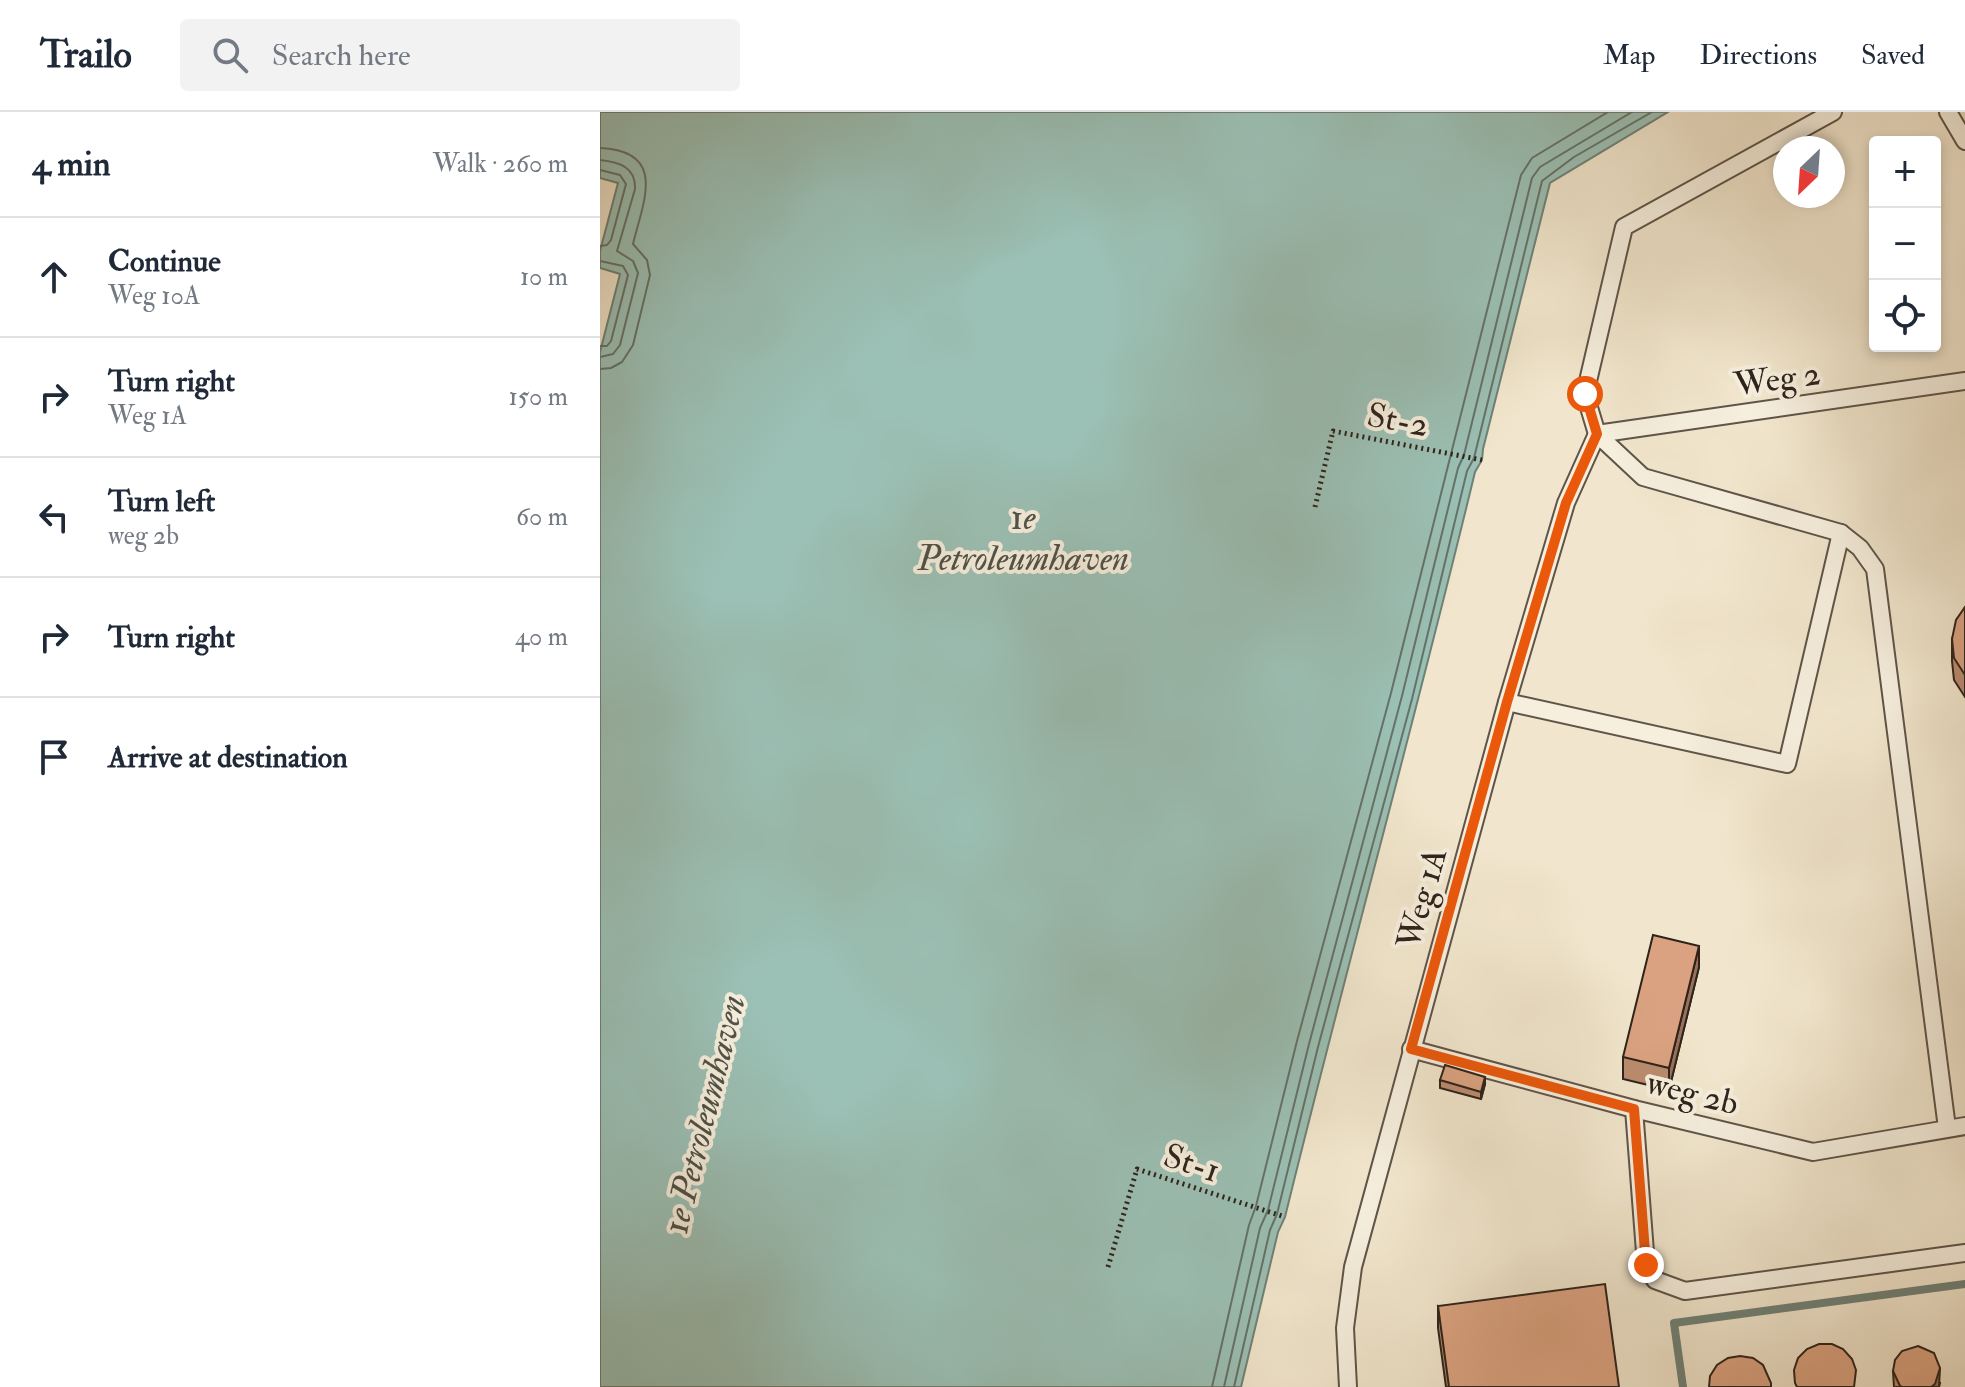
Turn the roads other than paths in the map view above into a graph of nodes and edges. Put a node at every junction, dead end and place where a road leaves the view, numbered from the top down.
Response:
1 (1833, 112) edge
2 (1948, 112) edge
3 (1965, 141) edge
4 (1965, 381) edge
5 (1597, 434) junction
6 (1841, 533) junction
7 (1507, 702) junction
8 (1411, 1049) junction
9 (1634, 1109) junction
10 (1965, 1126) edge
11 (1947, 1128) junction
12 (1965, 1253) edge
13 (1348, 1387) edge

1 - 5 lane
2 - 3 lane
4 - 5 lane, Weg 2
5 - 6 lane
5 - 7 lane, Weg 1A
6 - 7 lane
6 - 11 lane
7 - 8 lane, Weg 1A
8 - 9 lane, weg 2b
8 - 13 lane, Weg 1A
9 - 11 lane, weg 2b
9 - 12 lane
10 - 11 lane, weg 2b

